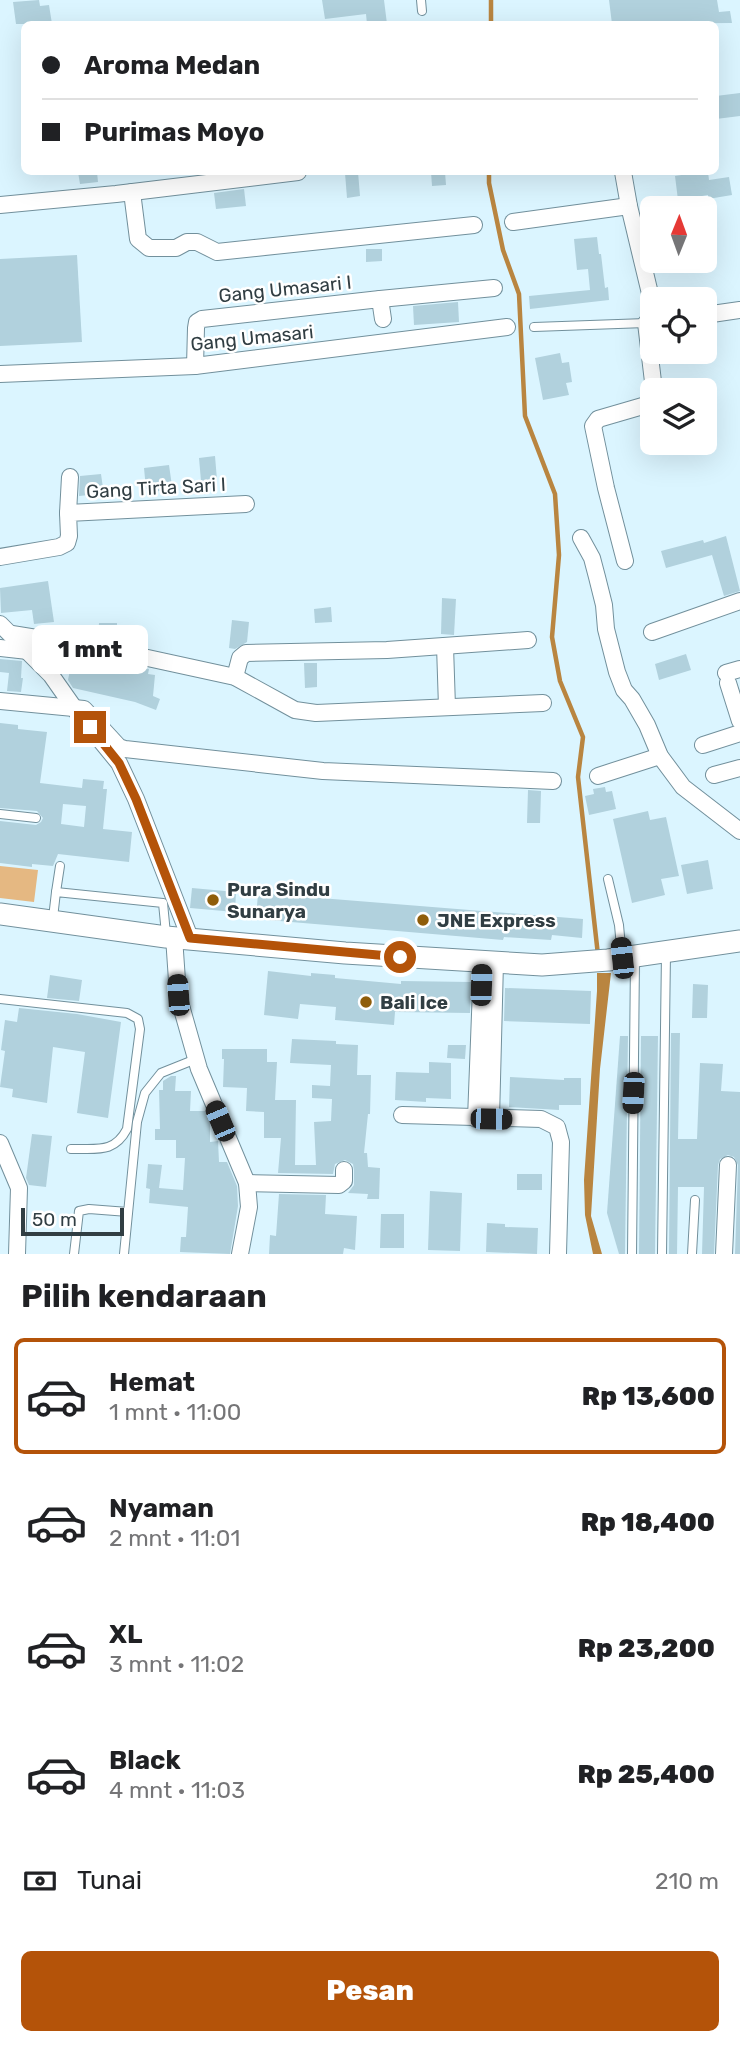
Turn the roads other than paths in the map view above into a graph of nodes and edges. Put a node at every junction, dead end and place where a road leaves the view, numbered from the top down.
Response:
1 (421, 0) edge
2 (422, 11) dead end
3 (273, 175) edge
4 (624, 175) edge
5 (132, 192) junction
6 (0, 205) edge
7 (629, 206) junction
8 (513, 222) dead end
9 (474, 225) dead end
10 (648, 287) edge
11 (494, 288) dead end
12 (380, 299) junction
13 (740, 310) edge
14 (717, 313) edge
15 (383, 320) dead end
16 (640, 323) edge
17 (507, 327) dead end
18 (534, 327) dead end
19 (195, 366) junction
20 (0, 374) edge
21 (640, 407) edge
22 (70, 477) dead end
23 (246, 504) dead end
24 (68, 513) junction
25 (581, 538) dead end
26 (0, 556) edge
27 (625, 561) dead end
28 (740, 601) edge
29 (6, 629) edge
30 (652, 632) dead end
31 (528, 640) dead end
32 (445, 646) junction
33 (0, 648) edge
34 (28, 651) junction
35 (731, 675) edge
36 (235, 677) junction
37 (0, 701) edge
38 (543, 703) dead end
39 (447, 707) junction
40 (75, 709) junction
41 (740, 721) edge
42 (740, 733) edge
43 (703, 745) dead end
44 (660, 757) junction
45 (740, 768) edge
46 (713, 775) dead end
47 (598, 776) dead end
48 (553, 781) dead end
49 (0, 814) edge
50 (36, 818) dead end
51 (740, 831) edge
52 (60, 866) dead end
53 (608, 879) dead end
54 (56, 892) junction
55 (0, 914) edge
56 (52, 921) junction
57 (0, 922) edge
58 (177, 937) junction
59 (740, 941) edge
60 (666, 951) junction
61 (614, 959) junction
62 (488, 962) junction
63 (0, 999) edge
64 (196, 1059) junction
65 (402, 1115) dead end
66 (484, 1119) junction
67 (0, 1143) edge
68 (71, 1149) dead end
69 (728, 1165) dead end
70 (344, 1170) dead end
71 (247, 1183) junction
72 (695, 1200) dead end
73 (734, 1201) edge
74 (128, 1212) junction
75 (17, 1254) edge
76 (74, 1254) edge
77 (124, 1254) edge
78 (240, 1254) edge
79 (558, 1254) edge
80 (632, 1254) edge
81 (662, 1254) edge
82 (692, 1254) edge
83 (724, 1254) edge

1 - 2 lane
3 - 5 street
4 - 7 street
5 - 6 street
5 - 9 street
7 - 8 street
7 - 10 street
11 - 12 street, Gang Umasari I
12 - 15 street, Gang Umasari I
12 - 19 street, Gang Umasari I
13 - 14 street
16 - 18 lane
17 - 19 street, Gang Umasari
19 - 20 street, Gang Umasari
21 - 27 street
22 - 24 street, Gang Tirta Sari I
23 - 24 street, Gang Tirta Sari I
24 - 26 street, Gang Tirta Sari I
25 - 44 street
28 - 30 street
29 - 34 street
29 - 36 street
31 - 32 street
32 - 36 street
32 - 39 street
33 - 34 street
34 - 40 street
35 - 41 street
36 - 39 street
37 - 40 street
38 - 39 street
40 - 48 street
40 - 58 street
42 - 43 street
44 - 47 street
44 - 51 street
45 - 46 street
49 - 50 lane
52 - 54 lane
53 - 61 lane
54 - 56 lane
54 - 58 lane
55 - 56 main road
55 - 57 street
56 - 58 main road
58 - 62 main road
58 - 64 street
59 - 60 main road
60 - 61 main road
60 - 81 lane
61 - 62 main road
61 - 80 lane
62 - 66 street
63 - 68 lane
64 - 71 street
64 - 74 lane
65 - 66 street
66 - 79 street
67 - 75 street
69 - 73 street
70 - 71 street
71 - 78 street
72 - 82 lane
73 - 83 street
74 - 76 lane
74 - 77 lane

